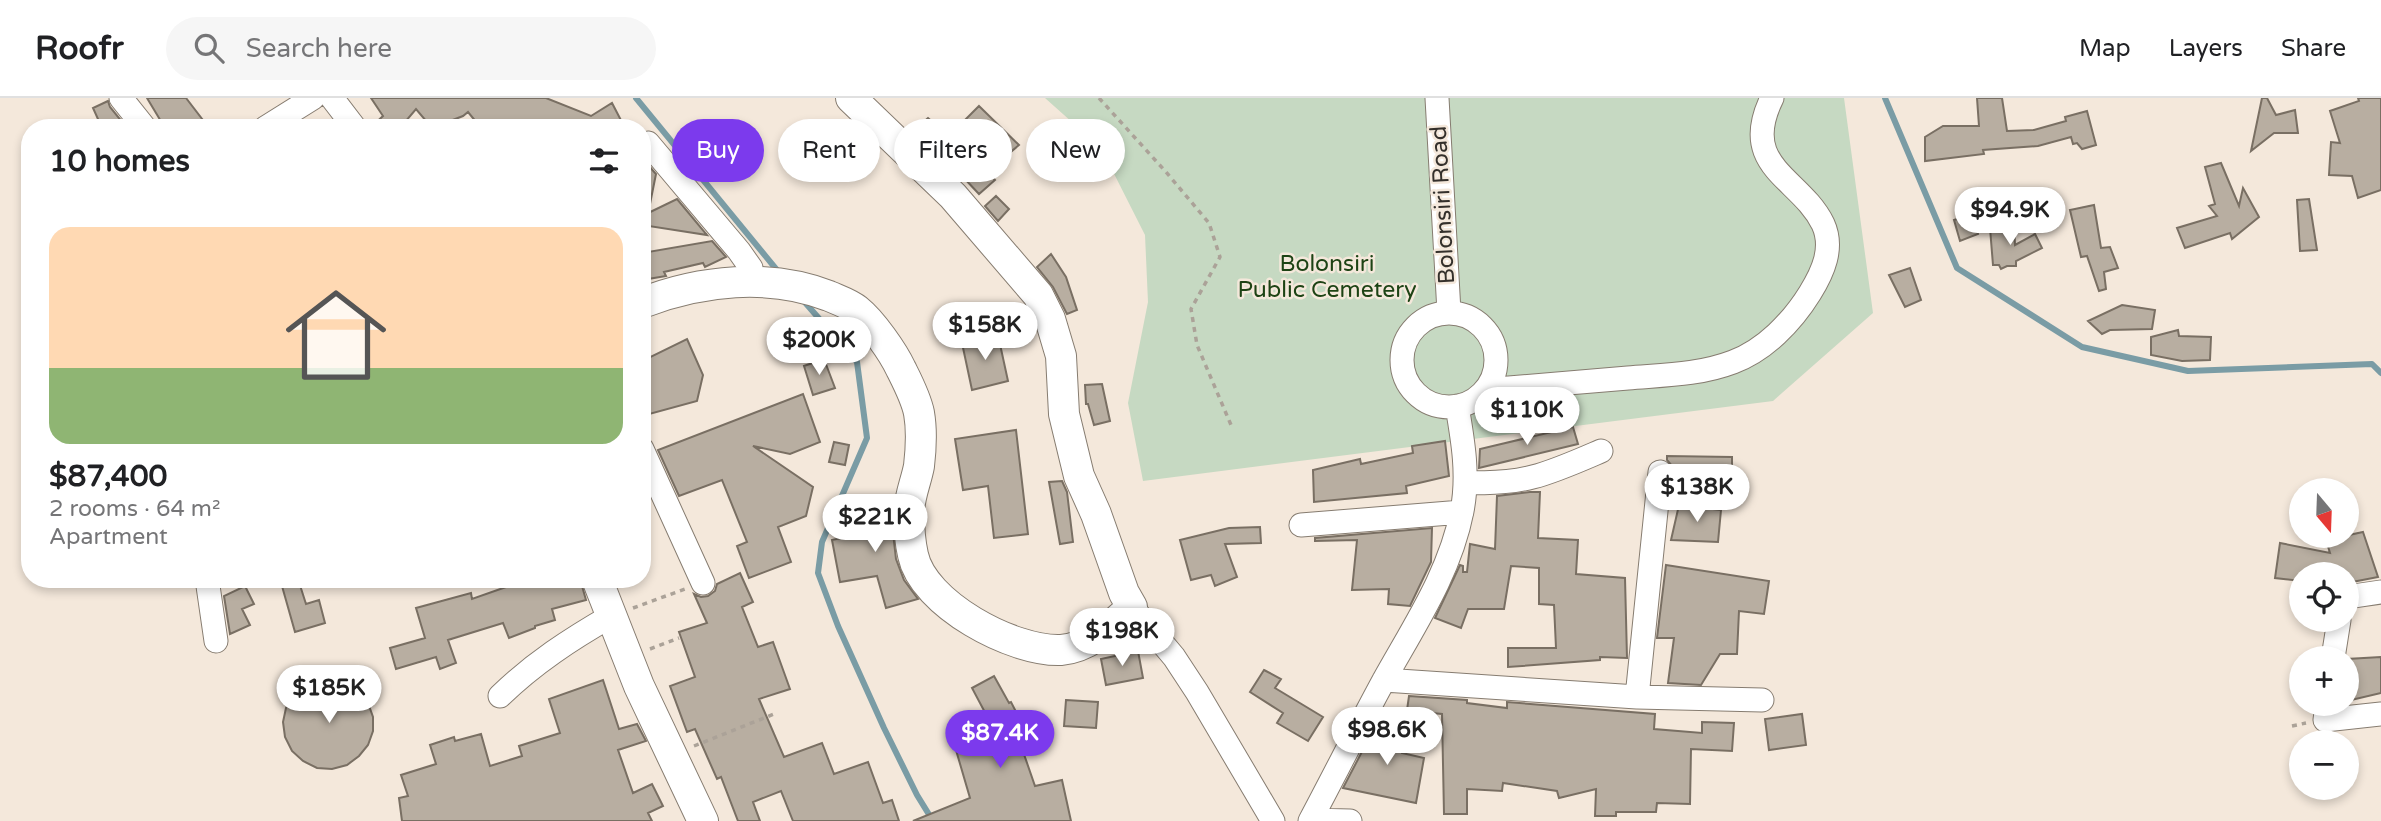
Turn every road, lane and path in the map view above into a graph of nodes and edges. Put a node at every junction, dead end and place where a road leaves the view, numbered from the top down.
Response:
1 (121, 98) edge
2 (313, 98) edge
3 (332, 98) edge
4 (851, 98) edge
5 (1099, 98) edge
6 (1437, 98) edge
7 (1772, 98) edge
8 (138, 119) edge
9 (279, 119) edge
10 (348, 119) edge
11 (651, 147) edge
12 (775, 283) junction
13 (651, 300) edge
14 (1449, 313) junction
15 (1485, 390) junction
16 (1457, 406) junction
17 (1231, 425) dead end
18 (1601, 451) dead end
19 (651, 472) edge
20 (1660, 472) dead end
21 (1466, 482) junction
22 (1462, 512) junction
23 (1301, 525) dead end
24 (704, 583) joint
25 (208, 588) edge
26 (600, 588) edge
27 (2381, 592) edge
28 (2359, 595) edge
29 (1132, 607) junction
30 (611, 616) junction
31 (679, 638) dead end
32 (216, 641) dead end
33 (629, 658) junction
34 (1384, 680) junction
35 (500, 696) dead end
36 (1637, 697) junction
37 (1762, 700) dead end
38 (774, 714) dead end
39 (2381, 714) edge
40 (2326, 716) edge
41 (673, 755) junction
42 (703, 821) edge
43 (1273, 821) edge
44 (1310, 821) edge
45 (1350, 821) edge

1 - 8 street
2 - 9 street
3 - 10 street
4 - 29 main road
5 - 17 path
6 - 14 street, Bolonsiri Road
7 - 15 street
11 - 12 street
12 - 13 main road
12 - 29 main road
14 - 15 street
14 - 16 street
15 - 16 street
16 - 21 street
18 - 21 street
19 - 24 street
20 - 36 street
21 - 22 street
22 - 23 street
22 - 34 street
24 - 30 path
25 - 32 street
26 - 30 main road
27 - 28 street
29 - 43 street
30 - 33 main road
30 - 35 street
31 - 33 path
33 - 41 main road
34 - 36 street
34 - 44 street
36 - 37 street
38 - 41 path
39 - 40 street
41 - 42 main road
44 - 45 street

